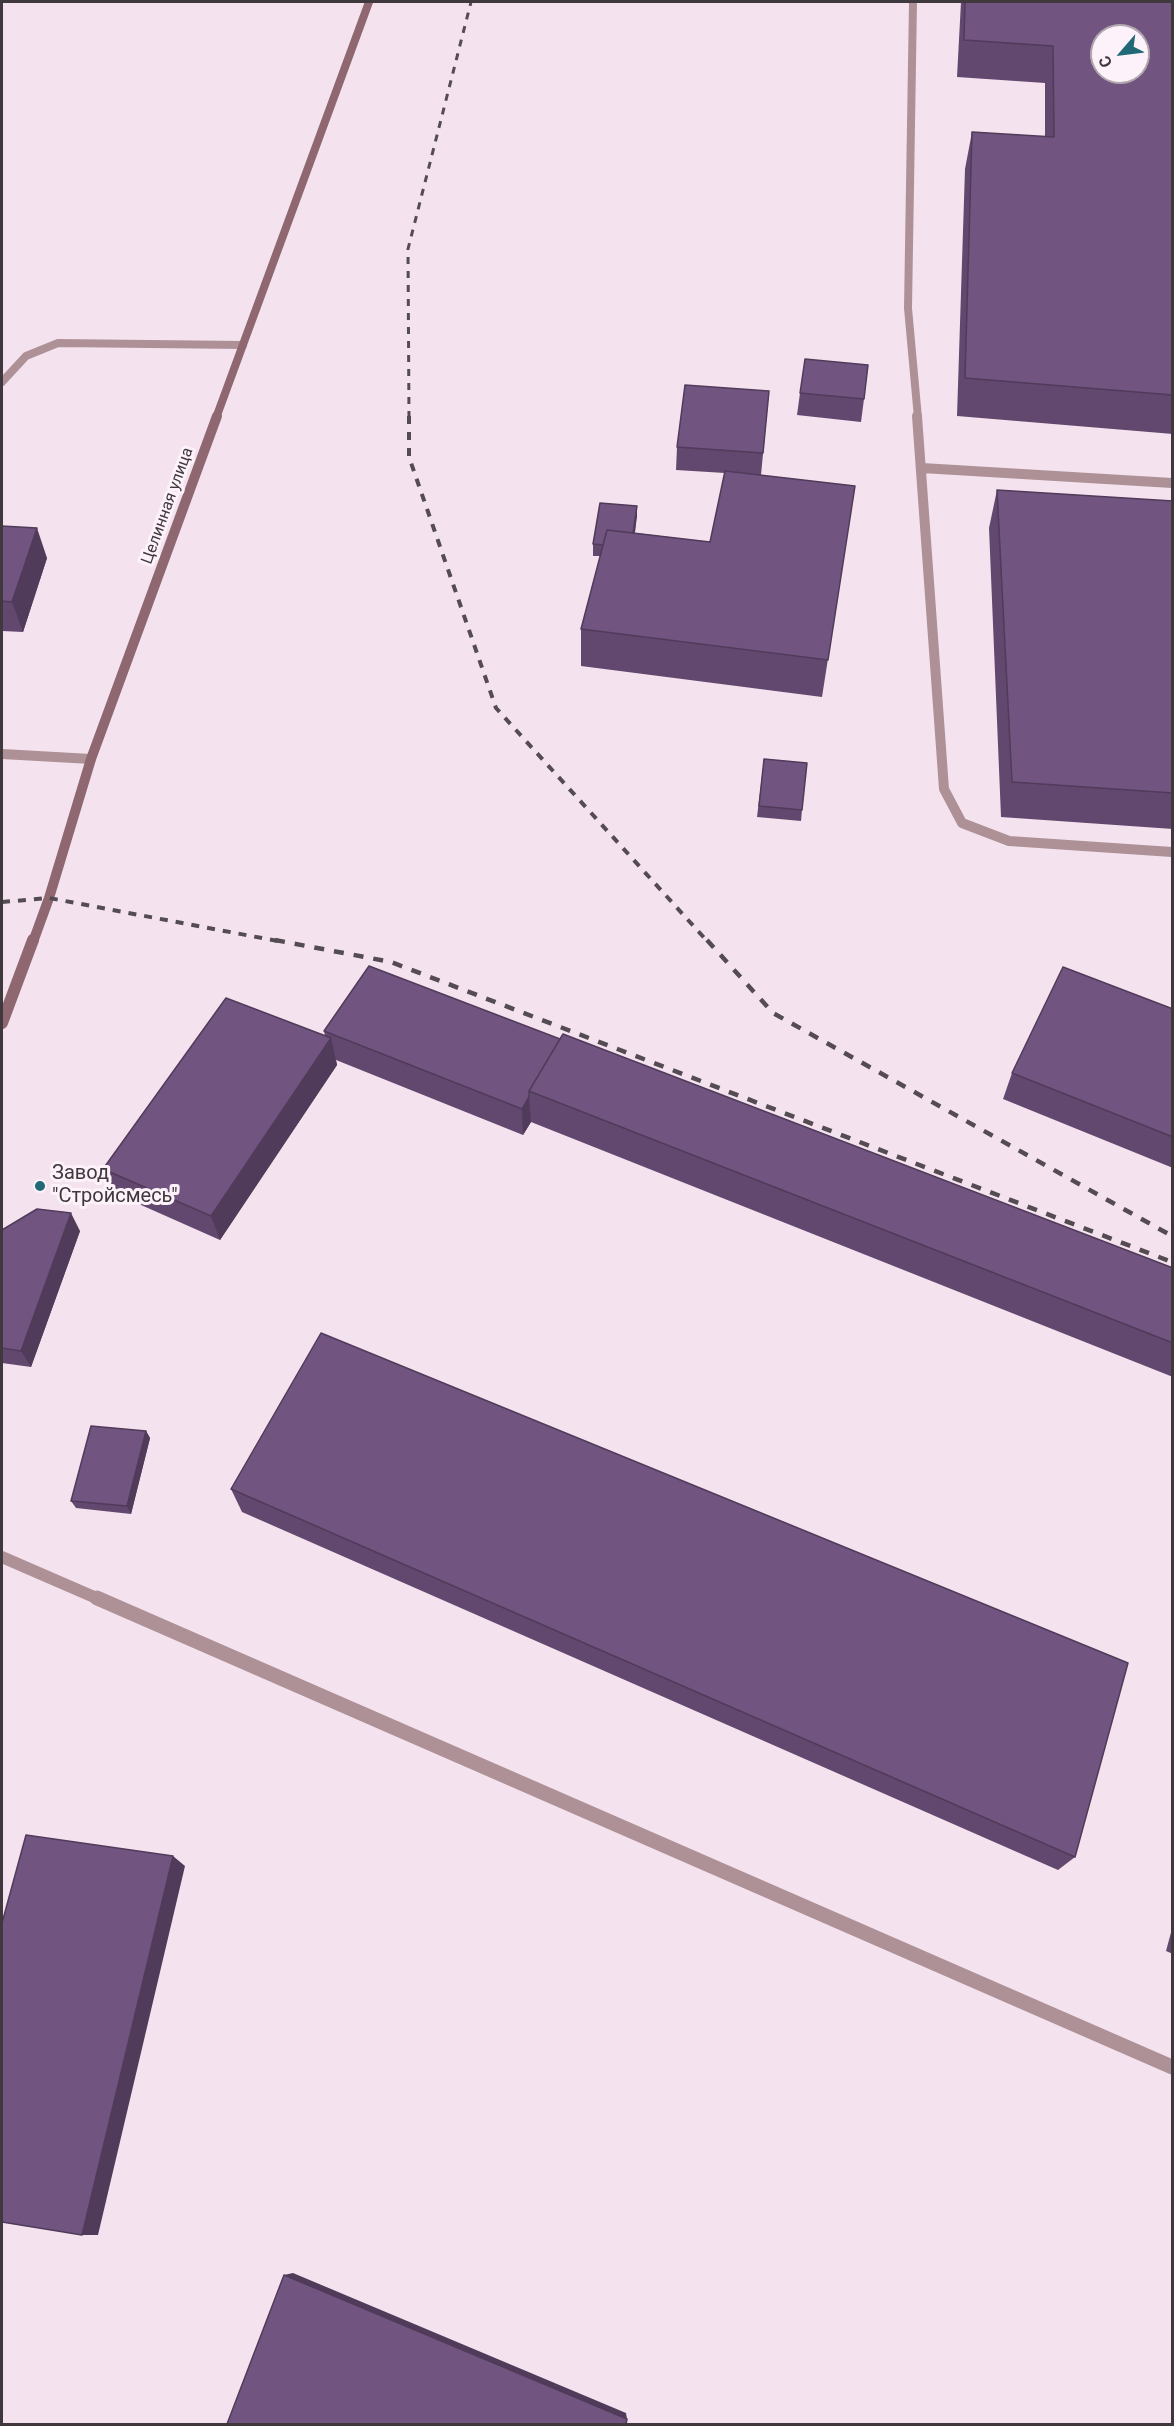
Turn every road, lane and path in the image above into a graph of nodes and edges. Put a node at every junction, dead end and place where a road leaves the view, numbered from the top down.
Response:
1 (378, 2) edge
2 (913, 2) edge
3 (368, 3) edge
4 (243, 345) junction
5 (2, 382) edge
6 (922, 468) junction
7 (1173, 483) edge
8 (2, 754) edge
9 (91, 759) junction
10 (1173, 852) edge
11 (2, 1023) edge
12 (2, 1557) edge
13 (1173, 2067) edge

1 - 3 street
2 - 6 lane
3 - 4 street, Целинная улица
4 - 5 lane
4 - 9 street, Целинная улица
6 - 7 lane
6 - 10 lane
8 - 9 lane
9 - 11 street, Целинная улица
12 - 13 lane

